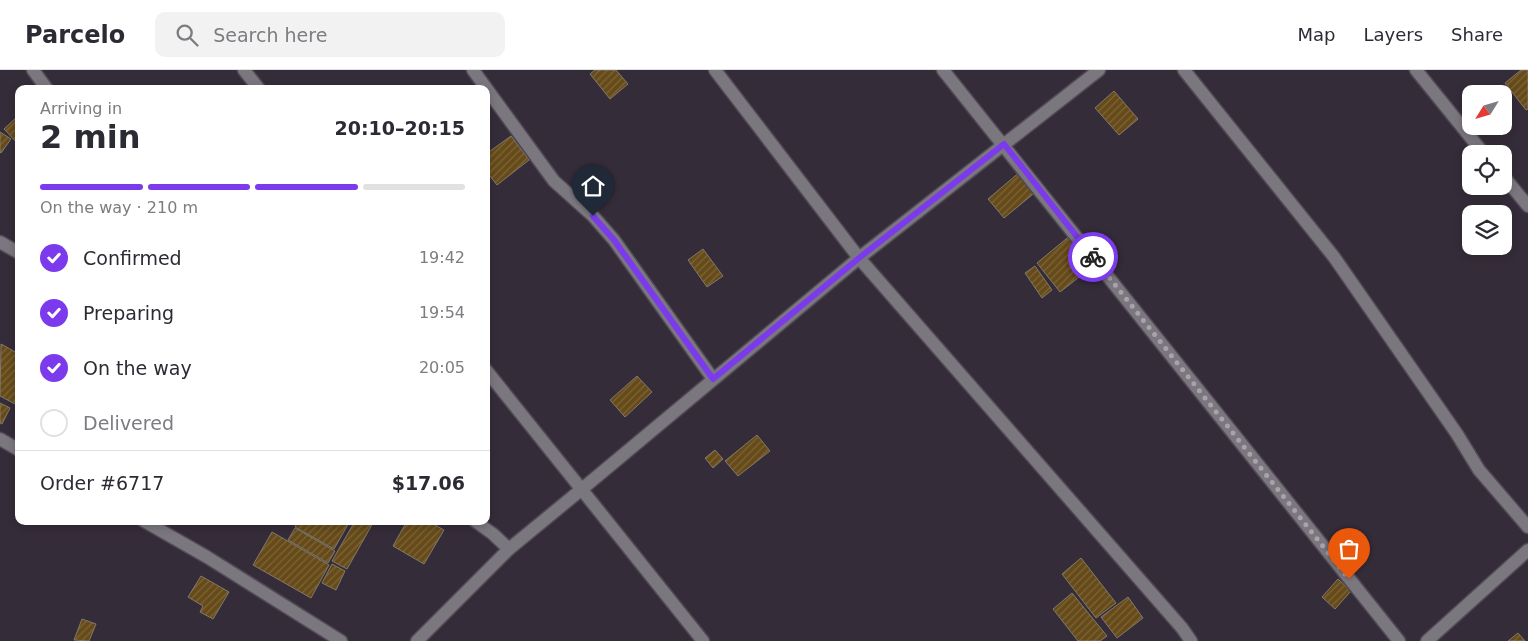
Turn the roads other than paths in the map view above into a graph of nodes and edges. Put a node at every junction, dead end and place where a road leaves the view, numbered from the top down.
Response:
1 (33, 70) edge
2 (244, 70) edge
3 (473, 70) edge
4 (715, 70) edge
5 (943, 70) edge
6 (1099, 70) edge
7 (1184, 70) edge
8 (1416, 70) edge
9 (44, 85) edge
10 (256, 85) edge
11 (484, 85) edge
12 (490, 94) edge
13 (1004, 144) junction
14 (1477, 145) edge
15 (1512, 187) edge
16 (1528, 206) edge
17 (0, 242) edge
18 (15, 251) edge
19 (859, 258) junction
20 (490, 375) edge
21 (713, 379) junction
22 (0, 439) edge
23 (15, 448) edge
24 (582, 489) junction
25 (151, 525) edge
26 (481, 525) edge
27 (1528, 527) edge
28 (508, 549) junction
29 (1528, 550) edge
30 (341, 641) edge
31 (417, 641) edge
32 (703, 641) edge
33 (1191, 641) edge
34 (1399, 641) edge
35 (1427, 641) edge

1 - 9 street
2 - 10 street
3 - 11 street
4 - 19 street
5 - 13 street
6 - 13 street
7 - 27 street
8 - 14 street
12 - 21 street
13 - 19 street
13 - 34 street
15 - 16 street
17 - 18 street
19 - 21 street
19 - 33 street
20 - 24 street
21 - 24 street
22 - 23 street
24 - 28 street
24 - 32 street
25 - 30 street
26 - 28 street
28 - 31 street
29 - 35 street

